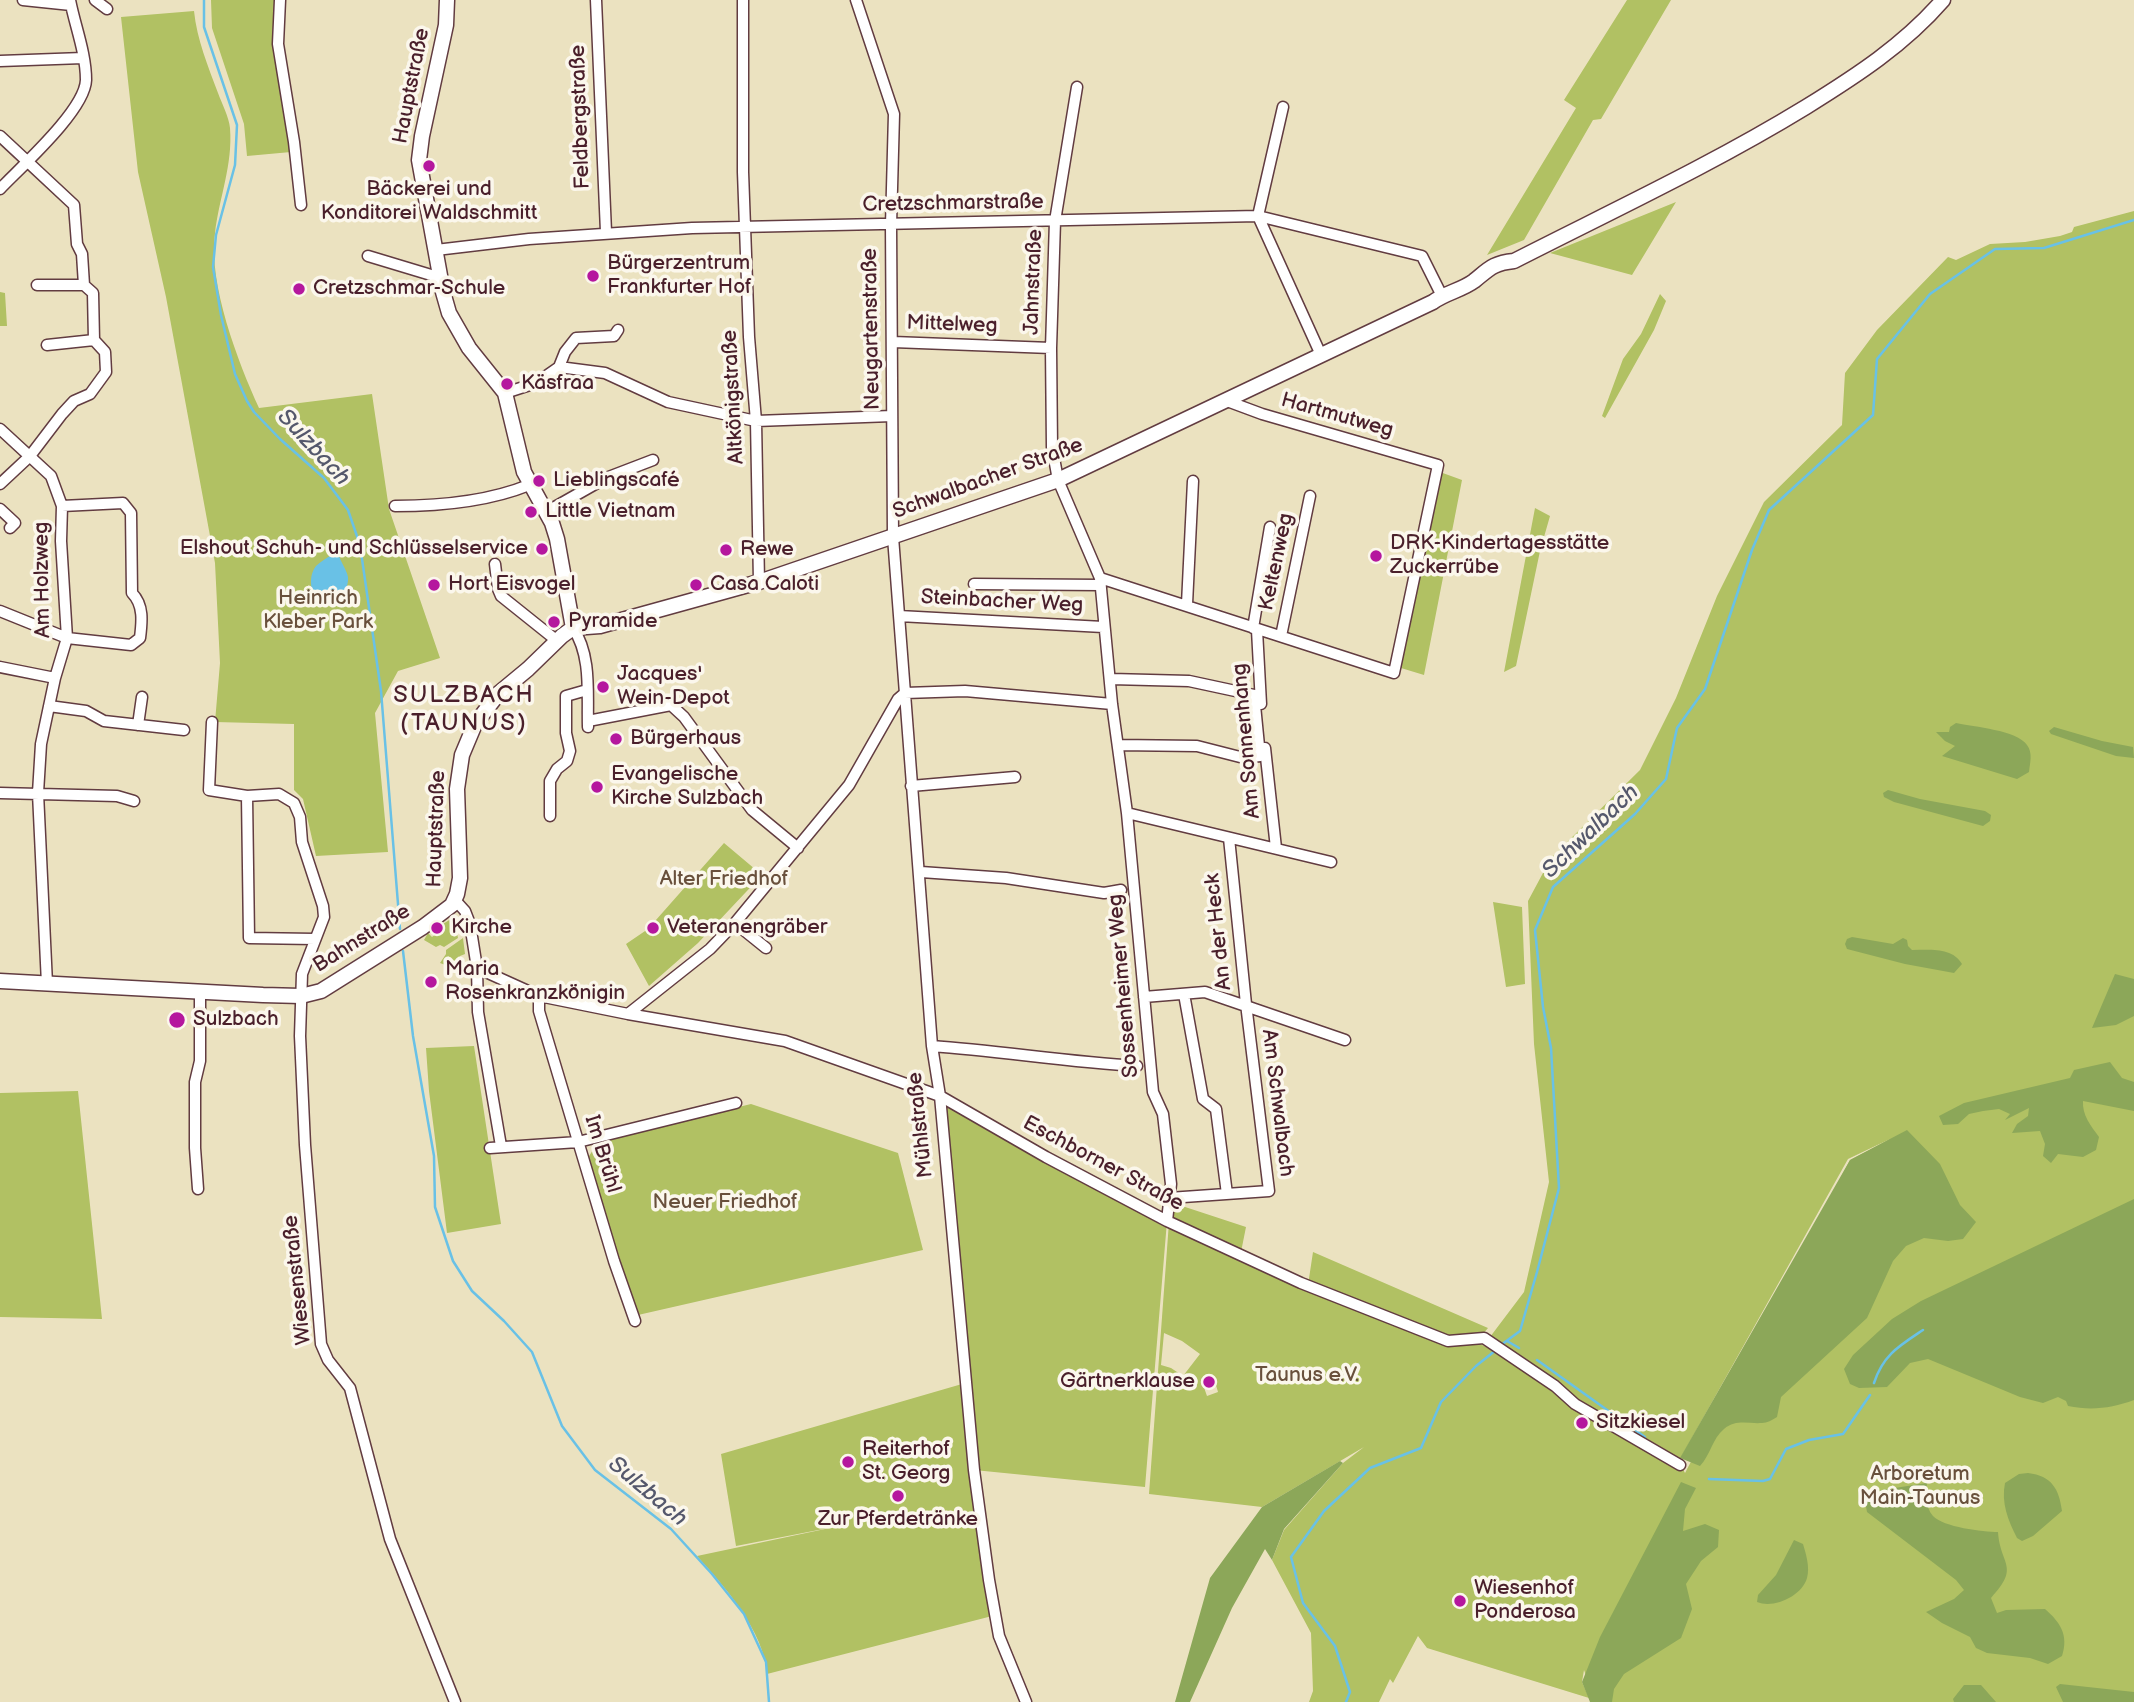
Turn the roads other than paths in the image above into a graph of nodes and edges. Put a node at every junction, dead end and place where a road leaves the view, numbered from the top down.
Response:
1 (23, 0) edge
2 (95, 0) edge
3 (280, 0) edge
4 (447, 0) edge
5 (596, 0) edge
6 (743, 0) edge
7 (856, 0) edge
8 (1943, 0) edge
9 (71, 3) edge
10 (107, 9) dead end
11 (83, 58) junction
12 (0, 61) edge
13 (1077, 87) dead end
14 (1283, 107) dead end
15 (0, 136) edge
16 (26, 161) junction
17 (0, 189) edge
18 (301, 205) dead end
19 (1258, 216) junction
20 (1055, 221) junction
21 (891, 225) junction
22 (745, 227) junction
23 (606, 232) junction
24 (436, 250) junction
25 (368, 256) dead end
26 (441, 278) junction
27 (37, 285) dead end
28 (84, 285) junction
29 (1442, 296) junction
30 (618, 330) dead end
31 (94, 340) junction
32 (893, 342) junction
33 (47, 345) dead end
34 (1051, 348) junction
35 (1321, 355) junction
36 (559, 368) junction
37 (505, 393) junction
38 (1227, 401) junction
39 (892, 415) junction
40 (756, 421) junction
41 (0, 429) edge
42 (30, 456) junction
43 (653, 460) dead end
44 (1058, 480) junction
45 (1193, 481) dead end
46 (0, 484) edge
47 (529, 485) junction
48 (1310, 496) dead end
49 (62, 506) junction
50 (395, 506) dead end
51 (0, 509) edge
52 (546, 512) junction
53 (1270, 527) dead end
54 (10, 528) dead end
55 (893, 537) junction
56 (495, 564) dead end
57 (1100, 581) junction
58 (759, 582) junction
59 (974, 584) dead end
60 (1187, 604) junction
61 (0, 611) edge
62 (899, 615) junction
63 (1103, 626) junction
64 (573, 628) junction
65 (1255, 629) junction
66 (1281, 636) junction
67 (67, 638) junction
68 (556, 640) junction
69 (0, 667) edge
70 (1394, 673) joint
71 (55, 678) junction
72 (1111, 679) junction
73 (587, 690) junction
74 (905, 693) junction
75 (142, 697) dead end
76 (1112, 704) junction
77 (49, 706) junction
78 (212, 722) dead end
79 (138, 725) junction
80 (184, 730) dead end
81 (1118, 745) junction
82 (1015, 777) dead end
83 (911, 786) junction
84 (0, 793) edge
85 (38, 793) junction
86 (247, 796) junction
87 (134, 802) dead end
88 (1128, 813) junction
89 (550, 816) dead end
90 (1229, 838) junction
91 (798, 848) junction
92 (1276, 848) junction
93 (1331, 862) dead end
94 (921, 872) junction
95 (1121, 890) dead end
96 (455, 900) junction
97 (735, 923) junction
98 (315, 939) junction
99 (766, 948) dead end
100 (477, 968) junction
101 (0, 981) edge
102 (47, 984) junction
103 (200, 992) junction
104 (1184, 994) junction
105 (302, 996) junction
106 (539, 996) junction
107 (1144, 997) junction
108 (1245, 1004) junction
109 (628, 1014) junction
110 (1346, 1040) dead end
111 (932, 1046) junction
112 (1137, 1066) dead end
113 (940, 1096) junction
114 (736, 1103) dead end
115 (578, 1142) junction
116 (198, 1189) dead end
117 (1227, 1194) junction
118 (1169, 1198) junction
119 (1167, 1221) junction
120 (635, 1321) dead end
121 (1680, 1465) dead end
122 (455, 1702) edge
123 (1026, 1702) edge

1 - 9 street
2 - 10 street
3 - 18 street
4 - 24 street, Hauptstraße
5 - 23 street, Feldbergstraße
6 - 22 street, Altkönigstraße
7 - 21 street, Neugartenstraße
8 - 29 street, Schwalbacher Straße
9 - 11 street
11 - 12 street
11 - 16 street
13 - 20 street, Jahnstraße
14 - 19 street
15 - 16 street
16 - 17 street
16 - 28 street
19 - 20 street, Cretzschmarstraße
19 - 29 street, Cretzschmarstraße
19 - 35 street
20 - 21 street, Cretzschmarstraße
20 - 34 street, Jahnstraße
21 - 22 street, Cretzschmarstraße
21 - 32 street, Neugartenstraße
22 - 23 street, Cretzschmarstraße
22 - 40 street, Altkönigstraße
23 - 24 street, Cretzschmarstraße
24 - 26 street, Hauptstraße
25 - 26 street
26 - 37 street, Hauptstraße
27 - 28 street
28 - 31 street
29 - 35 street, Schwalbacher Straße
30 - 36 street
31 - 33 street
31 - 42 street
32 - 34 street, Mittelweg
32 - 39 street, Neugartenstraße
34 - 44 street, Jahnstraße
35 - 38 street, Schwalbacher Straße
36 - 37 street
36 - 40 street
37 - 47 street, Hauptstraße
38 - 44 street, Schwalbacher Straße
38 - 70 street, Hartmutweg
39 - 40 street
39 - 55 street, Neugartenstraße
40 - 58 street, Altkönigstraße
41 - 42 street, Am Holzweg
42 - 46 street
42 - 49 street, Am Holzweg
43 - 52 street
44 - 55 street, Schwalbacher Straße
44 - 57 street, Sossenheimer Weg
45 - 60 street
47 - 50 street
47 - 52 street, Hauptstraße
48 - 66 street, Keltenweg
49 - 67 street, Am Holzweg
49 - 67 street
51 - 54 street
52 - 64 street, Hauptstraße
53 - 65 street, Keltenweg
55 - 58 street, Schwalbacher Straße
55 - 62 street, Mühlstraße
56 - 68 street
57 - 59 street
57 - 60 street, Keltenweg
57 - 63 street, Sossenheimer Weg
58 - 64 street, Schwalbacher Straße
60 - 65 street, Keltenweg
61 - 67 street
62 - 63 street, Steinbacher Weg
62 - 74 street, Mühlstraße
63 - 72 street, Sossenheimer Weg
64 - 68 street, Hauptstraße
64 - 73 street
65 - 66 street, Keltenweg
65 - 92 street, Am Sonnenhang
66 - 70 street, Keltenweg
67 - 71 street, Am Holzweg
68 - 96 street, Hauptstraße
69 - 71 street
71 - 77 street, Am Holzweg
72 - 76 street, Sossenheimer Weg
72 - 81 street
73 - 89 street
73 - 91 street
74 - 76 street
74 - 83 street, Mühlstraße
74 - 91 street
75 - 79 street
76 - 81 street, Sossenheimer Weg
77 - 79 street
77 - 85 street, Am Holzweg
78 - 86 street, Wiesenstraße
79 - 80 street
81 - 88 street, Sossenheimer Weg
82 - 83 street
83 - 94 street, Mühlstraße
84 - 85 street
85 - 87 street
85 - 102 street, Am Holzweg
86 - 98 street, Wiesenstraße
86 - 98 street
88 - 90 street
88 - 107 street, Sossenheimer Weg
90 - 92 street
90 - 108 street, An der Heck
91 - 97 street
92 - 93 street
94 - 95 street
94 - 111 street, Mühlstraße
96 - 100 street
96 - 105 street, Bahnstraße
97 - 99 street
97 - 109 street
98 - 105 street, Wiesenstraße
100 - 106 street, Eschborner Straße
100 - 115 street
101 - 102 street, Bahnstraße
102 - 103 street, Bahnstraße
103 - 105 street, Bahnstraße
103 - 116 street
104 - 107 street, An der Heck
104 - 108 street, An der Heck
104 - 117 street
105 - 122 street, Wiesenstraße
106 - 109 street, Eschborner Straße
106 - 115 street, Im Brühl
107 - 118 street, Sossenheimer Weg
108 - 110 street
108 - 117 street, Am Schwalbach
109 - 113 street, Eschborner Straße
111 - 112 street
111 - 113 street, Mühlstraße
113 - 119 street, Eschborner Straße
113 - 123 street, Mühlstraße
114 - 115 street
115 - 120 street, Im Brühl
117 - 118 street, Am Schwalbach
118 - 119 street, Sossenheimer Weg
119 - 121 street, Eschborner Straße

